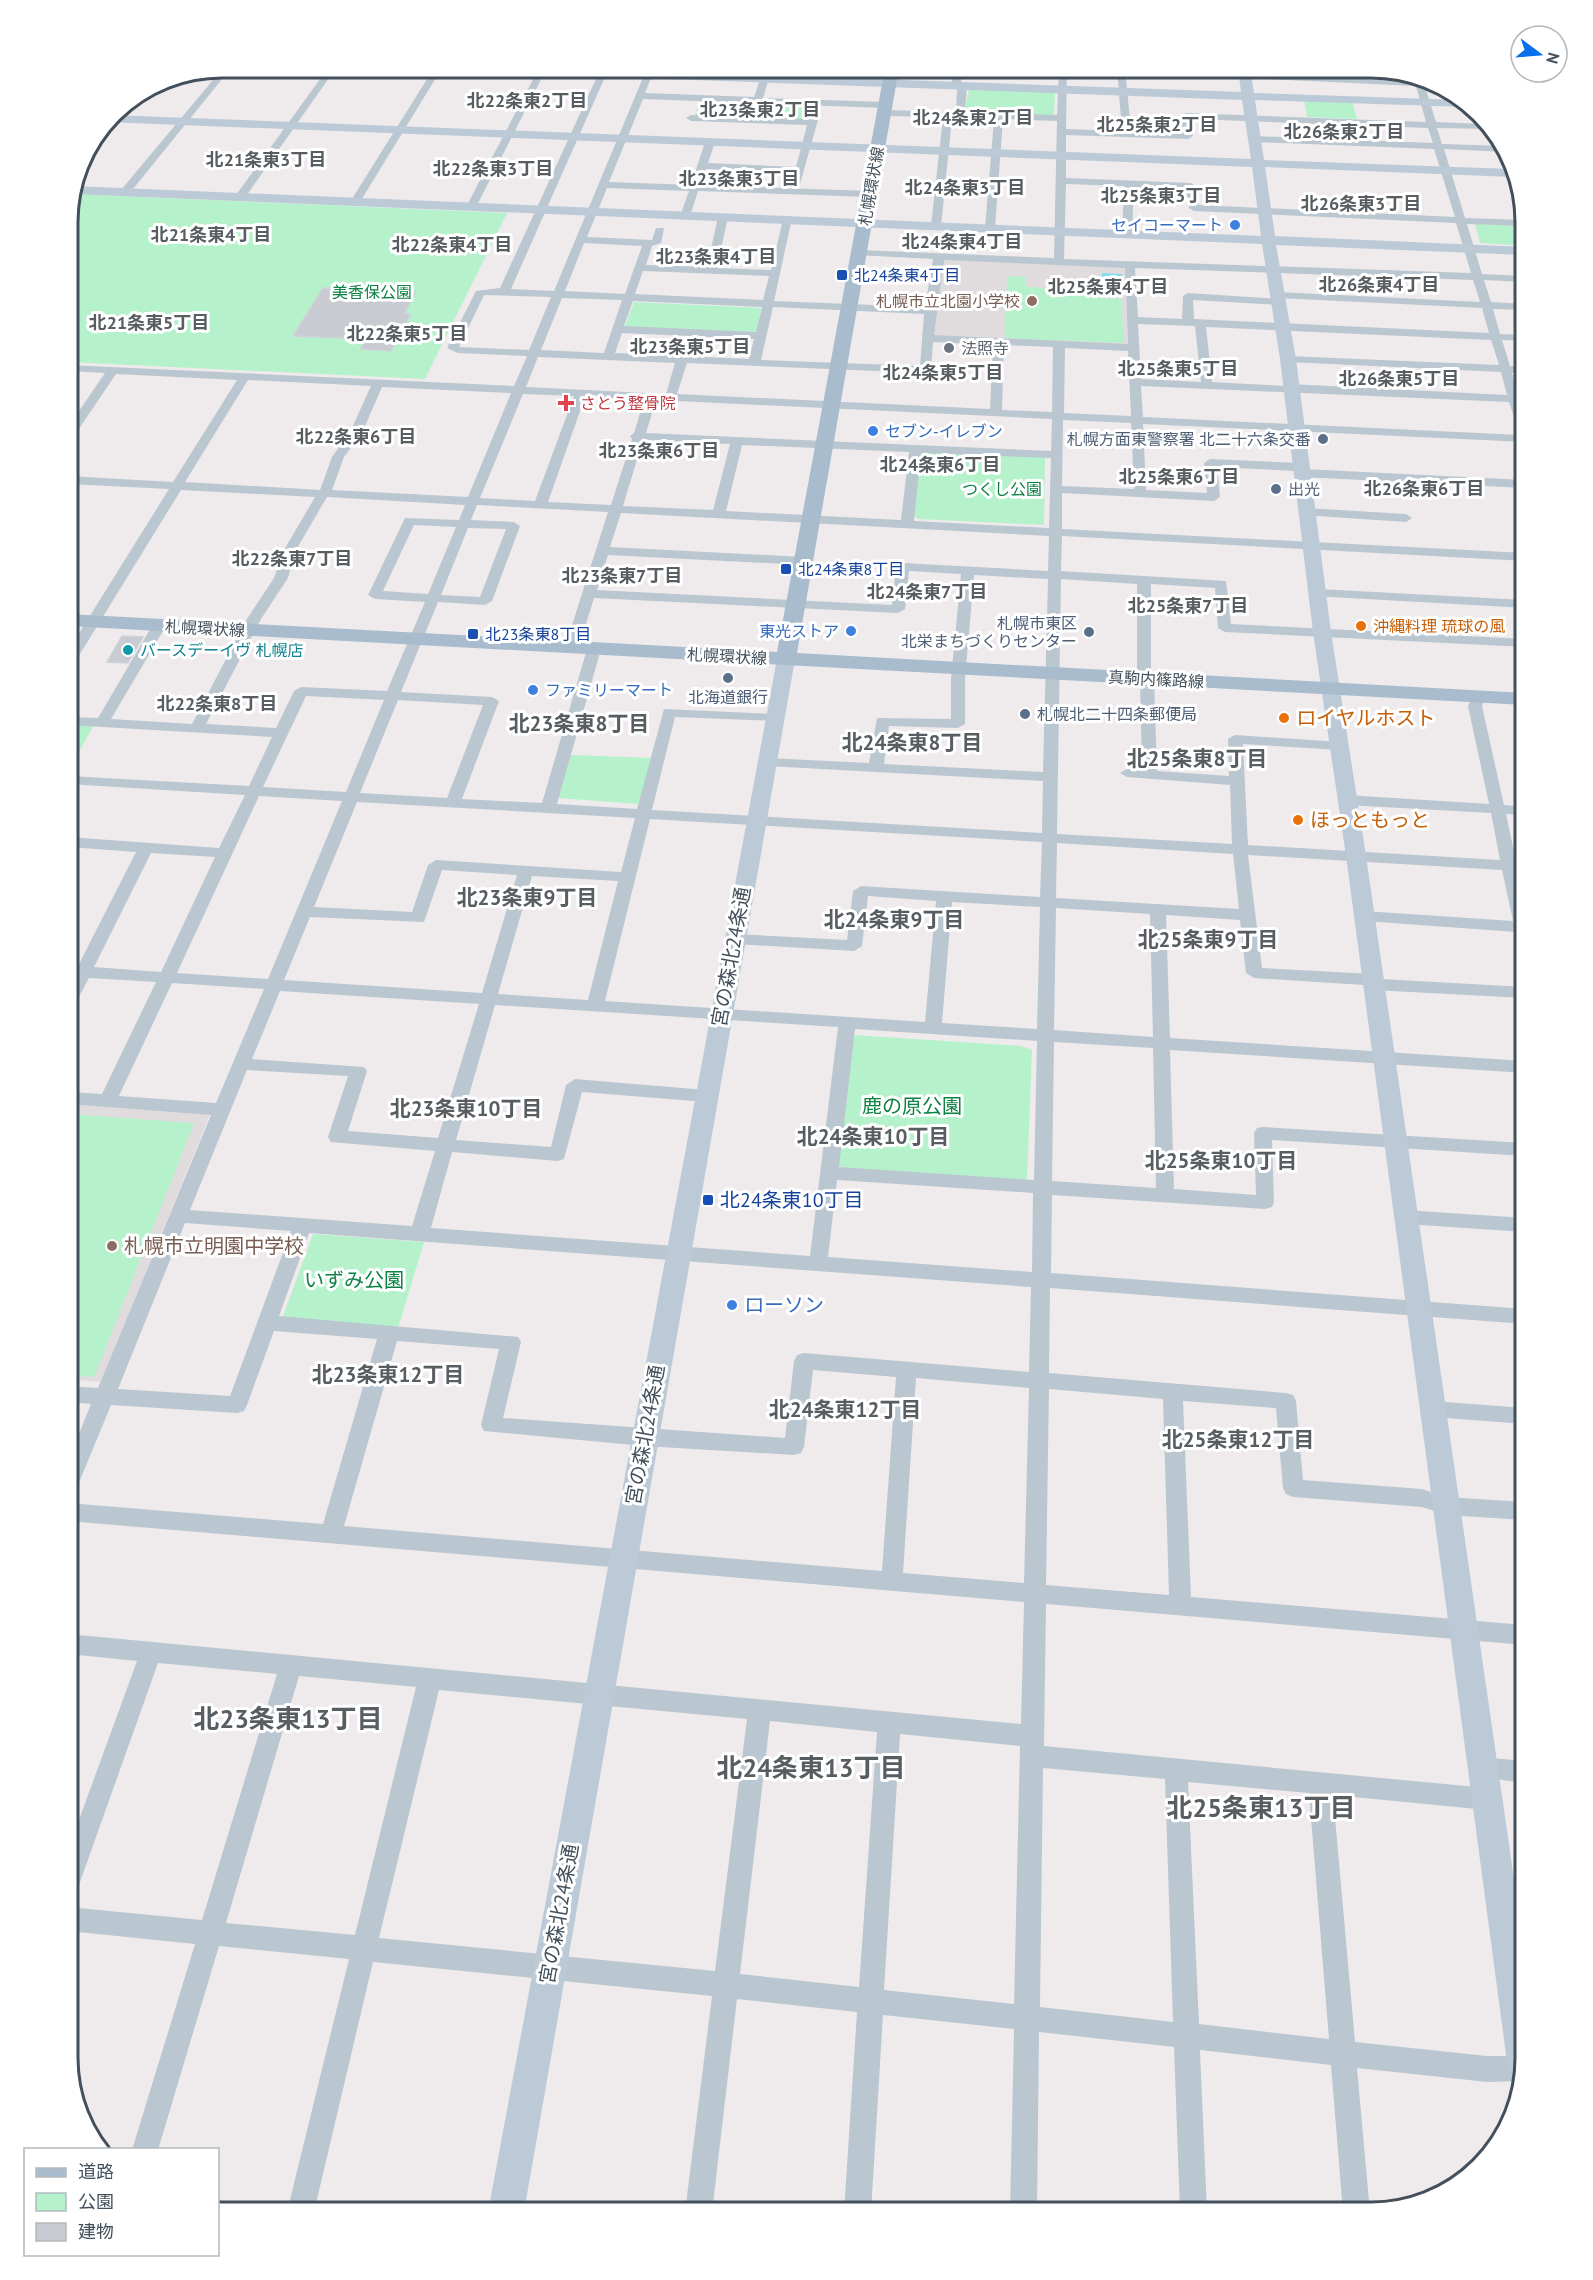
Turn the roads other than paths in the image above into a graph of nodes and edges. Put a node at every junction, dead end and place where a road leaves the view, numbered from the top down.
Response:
1 (219, 78) edge
2 (325, 78) edge
3 (432, 78) edge
4 (537, 78) edge
5 (600, 78) edge
6 (646, 78) edge
7 (765, 78) edge
8 (801, 78) edge
9 (823, 78) edge
10 (856, 78) edge
11 (890, 78) edge
12 (910, 78) edge
13 (959, 78) edge
14 (1063, 78) edge
15 (1122, 78) edge
16 (1246, 78) edge
17 (1354, 78) edge
18 (1391, 80) edge
19 (822, 81) junction
20 (959, 86) junction
21 (1421, 87) edge
22 (1063, 89) junction
23 (1123, 92) junction
24 (639, 96) junction
25 (1248, 96) junction
26 (698, 98) junction
27 (758, 100) junction
28 (818, 103) junction
29 (1425, 103) junction
30 (1453, 104) edge
31 (885, 109) junction
32 (948, 115) junction
33 (960, 115) junction
34 (999, 116) junction
35 (1062, 118) junction
36 (1252, 118) junction
37 (121, 119) edge
38 (184, 121) junction
39 (813, 122) junction
40 (1432, 125) junction
41 (290, 126) junction
42 (1479, 127) edge
43 (399, 130) junction
44 (686, 130) junction
45 (1061, 132) junction
46 (508, 134) junction
47 (1127, 134) junction
48 (573, 137) junction
49 (621, 139) junction
50 (1255, 140) junction
51 (710, 142) junction
52 (807, 146) junction
53 (1439, 147) junction
54 (877, 149) junction
55 (1495, 149) edge
56 (944, 151) junction
57 (997, 153) junction
58 (1061, 156) junction
59 (1258, 163) junction
60 (701, 166) junction
61 (800, 170) junction
62 (1446, 171) junction
63 (1506, 173) edge
64 (1060, 181) junction
65 (1129, 184) junction
66 (602, 185) junction
67 (694, 188) junction
68 (82, 190) edge
69 (125, 192) junction
70 (794, 192) junction
71 (869, 194) junction
72 (240, 197) junction
73 (355, 202) junction
74 (471, 207) junction
75 (540, 210) junction
76 (591, 212) junction
77 (1265, 212) junction
78 (685, 216) junction
79 (723, 217) junction
80 (788, 220) junction
81 (1461, 221) junction
82 (864, 223) junction
83 (1515, 223) edge
84 (936, 226) junction
85 (990, 228) junction
86 (660, 230) dead end
87 (1059, 231) junction
88 (1127, 234) junction
89 (580, 240) junction
90 (1269, 240) junction
91 (648, 243) junction
92 (1470, 248) junction
93 (1515, 250) edge
94 (859, 253) junction
95 (939, 256) junction
96 (1059, 262) junction
97 (1130, 265) junction
98 (639, 268) junction
99 (1272, 269) junction
100 (711, 270) junction
101 (775, 273) junction
102 (1478, 277) junction
103 (1515, 279) edge
104 (504, 292) junction
105 (557, 295) junction
106 (629, 298) junction
107 (1278, 298) junction
108 (767, 304) junction
109 (1487, 305) junction
110 (1515, 306) edge
111 (849, 308) junction
112 (930, 311) junction
113 (1133, 320) junction
114 (1194, 323) junction
115 (1282, 327) junction
116 (618, 329) junction
117 (760, 336) junction
118 (1496, 336) junction
119 (1515, 337) edge
120 (929, 338) junction
121 (999, 342) junction
122 (1059, 344) junction
123 (1133, 348) junction
124 (534, 354) junction
125 (608, 357) junction
126 (1288, 359) junction
127 (682, 360) junction
128 (754, 363) junction
129 (78, 368) edge
130 (838, 368) junction
131 (1506, 369) junction
132 (1515, 369) edge
133 (113, 370) junction
134 (244, 376) junction
135 (1136, 382) junction
136 (378, 383) junction
137 (1207, 385) junction
138 (1291, 388) junction
139 (1515, 388) edge
140 (518, 390) junction
141 (581, 393) junction
142 (651, 397) junction
143 (670, 398) junction
144 (1515, 398) edge
145 (832, 406) junction
146 (996, 413) junction
147 (1056, 416) junction
148 (78, 420) edge
149 (1135, 420) junction
150 (1297, 428) junction
151 (636, 436) junction
152 (1515, 438) edge
153 (737, 440) junction
154 (824, 444) junction
155 (915, 448) junction
156 (1056, 455) junction
157 (1301, 470) junction
158 (78, 481) edge
159 (1515, 483) edge
160 (178, 486) junction
161 (1056, 489) junction
162 (1140, 493) junction
163 (323, 494) junction
164 (472, 501) junction
165 (540, 505) junction
166 (616, 508) junction
167 (1306, 512) junction
168 (719, 513) junction
169 (1406, 518) dead end
170 (811, 519) junction
171 (907, 523) junction
172 (463, 524) junction
173 (1054, 531) junction
174 (1310, 545) junction
175 (602, 551) junction
176 (1515, 556) edge
177 (804, 561) junction
178 (968, 571) junction
179 (1054, 575) junction
180 (1144, 580) junction
181 (1318, 593) junction
182 (589, 594) junction
183 (434, 598) junction
184 (1515, 603) edge
185 (795, 605) junction
186 (78, 621) edge
187 (93, 622) junction
188 (159, 626) junction
189 (249, 630) junction
190 (1322, 632) junction
191 (417, 639) junction
192 (1515, 642) edge
193 (78, 646) edge
194 (572, 647) junction
195 (594, 649) junction
196 (786, 659) junction
197 (959, 668) junction
198 (1053, 673) junction
199 (1147, 679) junction
200 (1332, 688) junction
201 (394, 696) junction
202 (1479, 696) junction
203 (1515, 698) edge
204 (774, 718) junction
205 (78, 722) edge
206 (102, 723) junction
207 (197, 728) junction
208 (280, 733) junction
209 (1340, 746) junction
210 (767, 762) junction
211 (876, 766) junction
212 (1127, 773) dead end
213 (1150, 775) junction
214 (1051, 777) junction
215 (78, 781) edge
216 (1238, 781) junction
217 (253, 791) junction
218 (352, 796) junction
219 (1346, 800) junction
220 (453, 802) junction
221 (548, 808) junction
222 (1499, 809) junction
223 (1515, 810) edge
224 (643, 813) junction
225 (756, 820) junction
226 (1049, 838) junction
227 (78, 845) edge
228 (146, 848) junction
229 (1240, 849) junction
230 (225, 853) junction
231 (1356, 856) junction
232 (1515, 857) edge
233 (1515, 866) edge
234 (526, 871) junction
235 (626, 877) junction
236 (944, 896) junction
237 (1048, 903) junction
238 (1158, 908) junction
239 (303, 912) junction
240 (1249, 915) junction
241 (1364, 916) junction
242 (1515, 930) edge
243 (736, 939) junction
244 (78, 967) edge
245 (78, 972) edge
246 (166, 977) junction
247 (1373, 982) junction
248 (275, 985) junction
249 (1515, 992) edge
250 (489, 999) junction
251 (595, 1006) junction
252 (722, 1014) junction
253 (847, 1022) junction
254 (933, 1028) junction
255 (1045, 1035) junction
256 (1161, 1043) junction
257 (1384, 1058) junction
258 (242, 1064) junction
259 (1515, 1066) edge
260 (706, 1096) junction
261 (78, 1099) edge
262 (108, 1101) junction
263 (222, 1110) junction
264 (1394, 1141) junction
265 (446, 1144) junction
266 (1515, 1149) edge
267 (829, 1173) junction
268 (1042, 1186) junction
269 (1165, 1194) junction
270 (178, 1216) junction
271 (1405, 1217) junction
272 (1515, 1224) edge
273 (302, 1226) junction
274 (419, 1235) junction
275 (678, 1253) junction
276 (818, 1264) junction
277 (1041, 1281) junction
278 (1418, 1308) junction
279 (1515, 1315) edge
280 (266, 1323) junction
281 (389, 1333) junction
282 (906, 1371) junction
283 (1038, 1381) junction
284 (1173, 1391) junction
285 (78, 1395) edge
286 (105, 1397) junction
287 (1432, 1409) junction
288 (1515, 1415) edge
289 (644, 1438) junction
290 (78, 1461) edge
291 (1446, 1506) junction
292 (1515, 1511) edge
293 (78, 1513) edge
294 (331, 1535) junction
295 (622, 1559) junction
296 (892, 1582) junction
297 (1034, 1593) junction
298 (1180, 1605) junction
299 (1463, 1630) junction
300 (1515, 1634) edge
301 (78, 1645) edge
302 (151, 1652) junction
303 (291, 1665) junction
304 (430, 1678) junction
305 (598, 1695) junction
306 (760, 1708) junction
307 (889, 1722) junction
308 (1032, 1746) junction
309 (1481, 1768) junction
310 (1176, 1770) junction
311 (1515, 1771) edge
312 (1320, 1783) junction
313 (1487, 1799) junction
314 (78, 1854) edge
315 (78, 1920) edge
316 (210, 1934) junction
317 (363, 1950) junction
318 (549, 1969) junction
319 (726, 1985) junction
320 (1515, 1998) edge
321 (872, 2003) junction
322 (1027, 2019) junction
323 (1186, 2037) junction
324 (1344, 2053) junction
325 (1514, 2068) edge
326 (146, 2148) edge
327 (302, 2202) edge
328 (508, 2202) edge
329 (699, 2202) edge
330 (857, 2202) edge
331 (1023, 2202) edge
332 (1193, 2202) edge
333 (1356, 2202) edge

1 - 38 street
2 - 41 street
3 - 43 street
4 - 46 street
5 - 48 street
6 - 24 street
7 - 27 street
8 - 19 street
9 - 19 street
10 - 19 street
11 - 31 main road, 札幌環状線
12 - 20 street
13 - 20 street
14 - 22 street
15 - 23 street
16 - 25 street
17 - 18 street
20 - 22 street
20 - 33 street
21 - 29 street
22 - 23 street
22 - 35 street
23 - 25 street
23 - 47 street
24 - 26 street
24 - 49 street
25 - 29 street
25 - 36 street
26 - 27 street
26 - 44 street
27 - 28 street
28 - 31 street
28 - 39 street
29 - 30 street
29 - 40 street
31 - 32 street
31 - 54 main road, 札幌環状線
32 - 33 street
32 - 56 street
33 - 34 street
34 - 35 street
34 - 57 street
35 - 45 street
36 - 40 street
36 - 47 street
36 - 50 street
37 - 38 street
38 - 41 street
38 - 69 street
39 - 44 street
39 - 52 street
40 - 42 street
40 - 53 street
41 - 43 street
41 - 72 street
43 - 46 street
43 - 73 street
44 - 49 street
44 - 51 street
45 - 47 street
45 - 58 street
46 - 48 street
46 - 74 street
48 - 49 street
48 - 75 street
49 - 66 street
50 - 53 street
50 - 59 street
51 - 52 street
51 - 60 street
52 - 54 street
52 - 61 street
53 - 55 street
53 - 62 street
54 - 56 street
54 - 71 main road, 札幌環状線
56 - 57 street
56 - 84 street
57 - 58 street
57 - 85 street
58 - 59 street
58 - 64 street
59 - 62 street
59 - 77 street
60 - 61 street
60 - 67 street
61 - 70 street
62 - 63 street
62 - 81 street
64 - 65 street
64 - 87 street
65 - 77 street
65 - 88 street
66 - 67 street
66 - 76 street
67 - 70 street
67 - 78 street
68 - 69 street
69 - 72 street
70 - 71 street
71 - 82 main road, 札幌環状線
72 - 73 street
73 - 74 street
74 - 75 street
75 - 76 street
75 - 104 street
76 - 78 street
76 - 89 street
77 - 81 street
77 - 90 street
78 - 79 street
79 - 80 street
79 - 100 street
80 - 82 street
80 - 101 street
81 - 83 street
81 - 92 street
82 - 84 street
82 - 94 main road, 札幌環状線
84 - 85 street
85 - 87 street
86 - 91 street
87 - 88 street
87 - 96 street
88 - 90 street
89 - 91 street
89 - 105 street
90 - 92 street
90 - 99 street
91 - 98 street
92 - 93 street
92 - 102 street
94 - 95 street
94 - 111 main road, 札幌環状線
95 - 96 street
95 - 112 street
96 - 97 street
97 - 99 street
97 - 113 street
98 - 100 street
98 - 106 street
99 - 102 street
99 - 107 street
100 - 101 street
101 - 108 street
102 - 103 street
102 - 109 street
104 - 105 street
104 - 124 street
105 - 106 street
105 - 124 street
106 - 108 street
106 - 116 street
107 - 109 street
107 - 114 street
107 - 115 street
108 - 111 street
108 - 117 street
109 - 110 street
109 - 118 street
111 - 112 street
111 - 130 main road, 札幌環状線
112 - 120 street
113 - 114 street
113 - 123 street
114 - 115 street
114 - 137 street
115 - 118 street
115 - 126 street
116 - 117 street
116 - 125 street
117 - 128 street
118 - 119 street
118 - 131 street
120 - 121 street
120 - 130 street
121 - 122 street
121 - 146 street
122 - 123 street
122 - 147 street
123 - 135 street
124 - 125 street
124 - 140 street
125 - 127 street
126 - 131 street
126 - 138 street
127 - 128 street
127 - 143 street
128 - 130 street
129 - 133 street
130 - 145 main road, 札幌環状線
131 - 132 street
131 - 139 street
133 - 134 street
133 - 148 street
134 - 136 street
134 - 160 street
135 - 137 street
135 - 149 street
136 - 140 street
136 - 163 street
137 - 138 street
138 - 144 street
138 - 150 street
140 - 141 street
140 - 164 street
141 - 142 street
141 - 165 street
142 - 143 street
142 - 151 street
143 - 145 street
145 - 146 street
145 - 154 main road, 札幌環状線
146 - 147 street
147 - 149 street
147 - 156 street
149 - 150 street
149 - 162 street
150 - 152 street
150 - 157 street
151 - 153 street
151 - 166 street
153 - 154 street
153 - 168 street
154 - 155 street
154 - 170 main road, 札幌環状線
155 - 156 street
155 - 171 street
156 - 161 street
157 - 159 street
157 - 162 street
157 - 167 street
158 - 160 street
160 - 163 street
160 - 187 street
161 - 162 street
161 - 173 street
163 - 164 street
163 - 189 street
164 - 165 street
164 - 172 street
165 - 166 street
166 - 168 street
166 - 175 street
167 - 169 street
167 - 174 street
168 - 170 street
170 - 171 street
170 - 177 main road, 札幌環状線
171 - 173 street
172 - 183 street
172 - 183 street
172 - 183 street
173 - 174 street
173 - 179 street
174 - 176 street
174 - 181 street
175 - 177 street
175 - 182 street
177 - 185 main road, 札幌環状線
178 - 179 street
178 - 185 street
178 - 197 street
179 - 180 street
179 - 198 street
180 - 190 street
180 - 199 street
181 - 184 street
181 - 190 street
182 - 185 street
182 - 194 street
183 - 191 street
185 - 196 main road, 札幌環状線
186 - 187 main road, 札幌環状線
187 - 188 main road, 札幌環状線
187 - 193 street
188 - 189 main road, 札幌環状線
188 - 206 street
189 - 191 main road, 札幌環状線
189 - 207 street
190 - 192 street
190 - 200 street
191 - 194 main road, 札幌環状線
191 - 201 street
194 - 195 main road, 札幌環状線
195 - 196 main road, 札幌環状線
195 - 221 street
196 - 197 main road, 真駒内篠路線
196 - 204 street, 宮の森北24条通
197 - 198 main road, 真駒内篠路線
197 - 211 street
198 - 199 main road, 真駒内篠路線
198 - 214 street
199 - 200 main road, 真駒内篠路線
199 - 213 street
200 - 202 main road, 真駒内篠路線
200 - 209 street
201 - 208 street
201 - 218 street
201 - 220 street
202 - 203 main road, 真駒内篠路線
202 - 222 street
204 - 210 street, 宮の森北24条通
204 - 224 street
205 - 206 street
206 - 207 street
207 - 208 street
208 - 217 street
209 - 216 street
209 - 219 street
210 - 211 street
210 - 225 street, 宮の森北24条通
211 - 214 street
212 - 213 street
213 - 216 street
214 - 226 street
215 - 217 street
216 - 229 street
217 - 218 street
217 - 230 street
218 - 220 street
218 - 239 street
219 - 222 street
219 - 231 street
220 - 221 street
221 - 224 street
222 - 223 street
222 - 232 street
224 - 225 street
224 - 235 street
225 - 226 street
225 - 243 street, 宮の森北24条通
226 - 229 street
226 - 237 street
227 - 228 street
228 - 230 street
228 - 244 street
229 - 231 street
229 - 240 street
230 - 246 street
231 - 233 street
231 - 241 street
234 - 235 street
234 - 239 street
234 - 250 street
235 - 251 street
236 - 237 street
236 - 243 street
236 - 254 street
237 - 238 street
237 - 255 street
238 - 240 street
238 - 256 street
239 - 248 street
240 - 247 street
241 - 242 street
241 - 247 street
243 - 252 street, 宮の森北24条通
245 - 246 street
246 - 248 street
246 - 262 street
247 - 249 street
247 - 257 street
248 - 250 street
248 - 258 street
250 - 251 street
250 - 265 street
251 - 252 street
252 - 253 street
252 - 260 street, 宮の森北24条通
253 - 254 street
253 - 267 street
254 - 255 street
255 - 256 street
255 - 268 street
256 - 257 street
256 - 269 street
257 - 259 street
257 - 264 street
258 - 263 street
258 - 265 street
260 - 265 street
260 - 275 street, 宮の森北24条通
261 - 262 street
262 - 263 street
263 - 270 street
264 - 266 street
264 - 269 street
264 - 271 street
265 - 274 street
267 - 268 street
267 - 276 street
268 - 269 street
268 - 277 street
270 - 273 street
270 - 286 street
271 - 272 street
271 - 278 street
273 - 274 street
273 - 280 street
274 - 275 street
275 - 276 street
275 - 289 street, 宮の森北24条通
276 - 277 street
277 - 278 street
277 - 283 street
278 - 279 street
278 - 287 street
280 - 281 street
280 - 286 street
281 - 289 street
281 - 294 street
282 - 283 street
282 - 289 street
282 - 296 street
283 - 284 street
283 - 297 street
284 - 291 street
284 - 298 street
285 - 286 street
286 - 290 street
287 - 288 street
287 - 291 street
289 - 295 street, 宮の森北24条通
291 - 292 street
291 - 299 street
293 - 294 street
294 - 295 street
295 - 296 street
295 - 305 street, 宮の森北24条通
296 - 297 street
297 - 298 street
297 - 308 street
298 - 299 street
299 - 300 street
299 - 309 street
301 - 302 street
302 - 303 street
302 - 314 street
303 - 304 street
303 - 316 street
304 - 305 street
304 - 317 street
305 - 306 street
305 - 318 street, 宮の森北24条通
306 - 307 street
306 - 319 street
307 - 308 street
307 - 321 street
308 - 310 street
308 - 322 street
309 - 311 street
309 - 313 street
310 - 312 street
310 - 323 street
312 - 313 street
312 - 324 street
313 - 320 street
315 - 316 street
316 - 317 street
316 - 326 street
317 - 318 street
317 - 327 street
318 - 319 street
318 - 328 street, 宮の森北24条通
319 - 321 street
319 - 329 street
321 - 322 street
321 - 330 street
322 - 323 street
322 - 331 street
323 - 324 street
323 - 332 street
324 - 325 street
324 - 333 street

